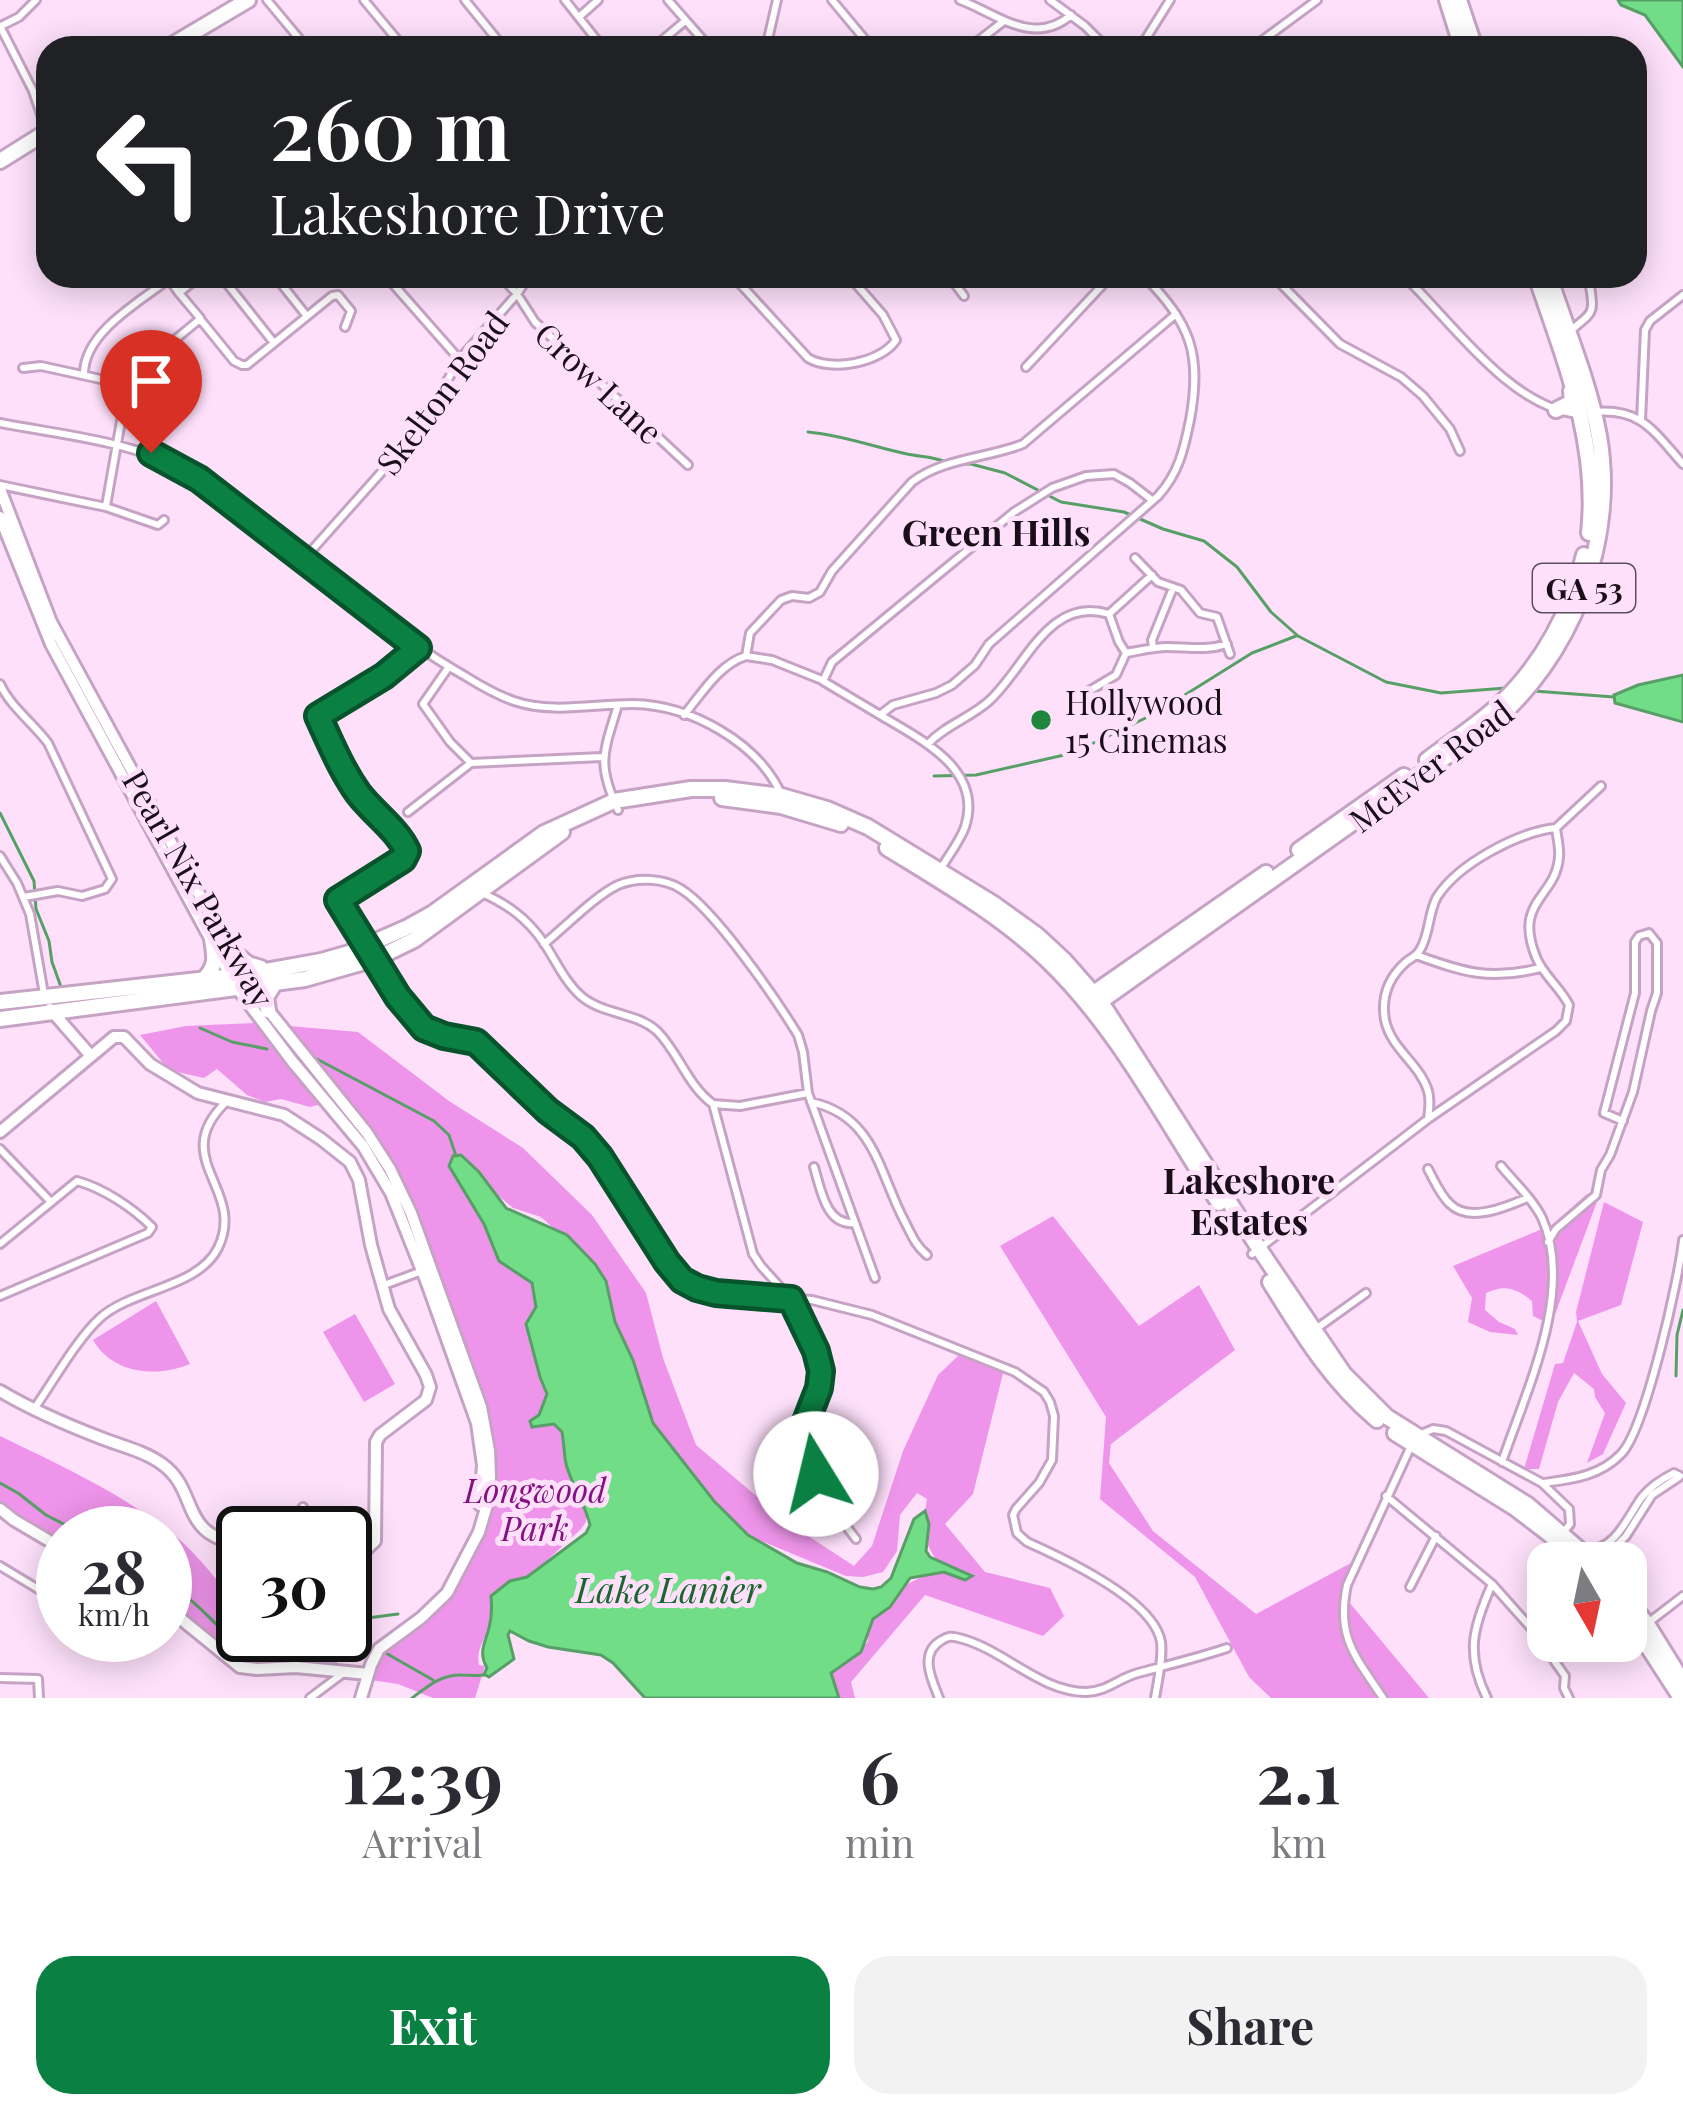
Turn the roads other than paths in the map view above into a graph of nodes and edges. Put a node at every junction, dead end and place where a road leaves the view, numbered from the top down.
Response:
1 (36, 0) edge
2 (248, 0) edge
3 (267, 0) edge
4 (364, 0) edge
5 (465, 0) edge
6 (565, 0) edge
7 (598, 0) edge
8 (668, 0) edge
9 (777, 0) edge
10 (832, 0) edge
11 (960, 0) edge
12 (1050, 0) edge
13 (1170, 0) edge
14 (1317, 0) edge
15 (1447, 0) edge
16 (1459, 0) edge
17 (1071, 15) junction
18 (579, 17) junction
19 (685, 21) junction
20 (1004, 21) junction
21 (0, 26) edge
22 (190, 36) edge
23 (297, 36) edge
24 (394, 36) edge
25 (494, 36) edge
26 (594, 36) edge
27 (667, 36) edge
28 (699, 36) edge
29 (769, 36) edge
30 (862, 36) edge
31 (985, 36) edge
32 (1094, 36) edge
33 (1148, 36) edge
34 (1268, 36) edge
35 (1458, 36) edge
36 (1474, 36) edge
37 (36, 99) edge
38 (36, 139) edge
39 (0, 160) edge
40 (158, 288) edge
41 (176, 288) edge
42 (184, 288) edge
43 (230, 288) edge
44 (285, 288) edge
45 (396, 288) edge
46 (512, 288) edge
47 (521, 288) edge
48 (745, 288) edge
49 (859, 288) edge
50 (958, 288) edge
51 (1100, 288) edge
52 (1154, 288) edge
53 (1286, 288) edge
54 (1416, 288) edge
55 (1540, 288) edge
56 (1553, 288) edge
57 (1590, 288) edge
58 (179, 292) junction
59 (517, 294) junction
60 (964, 296) dead end
61 (1683, 296) edge
62 (1177, 314) junction
63 (307, 316) junction
64 (200, 319) junction
65 (344, 327) dead end
66 (1568, 335) junction
67 (274, 343) junction
68 (1562, 352) junction
69 (459, 360) junction
70 (1026, 367) dead end
71 (22, 368) dead end
72 (84, 374) junction
73 (1556, 410) junction
74 (1587, 413) junction
75 (122, 421) dead end
76 (1641, 422) junction
77 (0, 423) edge
78 (118, 446) junction
79 (1460, 451) dead end
80 (1683, 464) edge
81 (688, 465) dead end
82 (0, 487) edge
83 (1152, 500) junction
84 (106, 507) junction
85 (0, 518) edge
86 (164, 520) dead end
87 (1135, 558) dead end
88 (304, 560) junction
89 (1152, 575) junction
90 (1173, 588) junction
91 (1109, 614) junction
92 (1227, 644) junction
93 (418, 648) junction
94 (1153, 648) junction
95 (1126, 653) junction
96 (1230, 654) dead end
97 (746, 656) junction
98 (448, 668) junction
99 (823, 681) junction
100 (0, 684) edge
101 (1079, 697) dead end
102 (618, 705) junction
103 (684, 715) junction
104 (880, 715) junction
105 (927, 745) junction
106 (602, 757) junction
107 (471, 763) junction
108 (1601, 786) dead end
109 (782, 801) junction
110 (616, 805) junction
111 (408, 812) dead end
112 (1556, 828) junction
113 (0, 856) edge
114 (939, 870) junction
115 (1254, 881) junction
116 (474, 889) junction
117 (24, 897) junction
118 (1207, 927) junction
119 (212, 939) junction
120 (544, 944) junction
121 (232, 951) junction
122 (371, 953) junction
123 (1416, 955) junction
124 (1541, 968) junction
125 (273, 976) junction
126 (202, 980) junction
127 (240, 981) junction
128 (1092, 1001) junction
129 (0, 1002) edge
130 (48, 1006) junction
131 (268, 1010) junction
132 (0, 1019) edge
133 (86, 1061) junction
134 (810, 1098) junction
135 (226, 1102) junction
136 (713, 1105) junction
137 (1428, 1119) junction
138 (1623, 1121) junction
139 (0, 1132) edge
140 (0, 1149) edge
141 (1501, 1166) dead end
142 (814, 1167) dead end
143 (1428, 1169) dead end
144 (1527, 1198) junction
145 (51, 1202) junction
146 (854, 1223) junction
147 (1683, 1240) edge
148 (1548, 1242) junction
149 (0, 1244) edge
150 (1256, 1252) junction
151 (927, 1255) dead end
152 (426, 1268) junction
153 (875, 1278) dead end
154 (381, 1286) junction
155 (1366, 1294) dead end
156 (0, 1297) edge
157 (791, 1299) junction
158 (1300, 1311) junction
159 (1330, 1318) junction
160 (1309, 1333) junction
161 (0, 1390) edge
162 (34, 1410) junction
163 (1414, 1442) junction
164 (1502, 1462) junction
165 (1681, 1475) edge
166 (1542, 1483) junction
167 (1386, 1496) junction
168 (0, 1509) edge
169 (36, 1533) edge
170 (216, 1536) edge
171 (1436, 1536) junction
172 (1559, 1538) junction
173 (856, 1539) dead end
174 (1615, 1541) edge
175 (1563, 1542) edge
176 (372, 1544) edge
177 (0, 1566) edge
178 (1492, 1585) junction
179 (1411, 1587) dead end
180 (36, 1588) edge
181 (1683, 1600) edge
182 (1647, 1624) edge
183 (192, 1628) edge
184 (1647, 1632) edge
185 (1647, 1634) edge
186 (1227, 1648) dead end
187 (1159, 1670) junction
188 (345, 1672) junction
189 (368, 1674) junction
190 (0, 1678) edge
191 (1683, 1682) edge
192 (1074, 1694) edge
193 (39, 1698) edge
194 (310, 1698) edge
195 (361, 1698) edge
196 (939, 1698) edge
197 (1155, 1698) edge
198 (1383, 1698) edge
199 (1487, 1698) edge
200 (1569, 1698) edge
201 (1681, 1698) edge

1 - 21 street
2 - 22 main road
3 - 23 street
4 - 24 street
5 - 25 street
6 - 18 street
7 - 18 street
8 - 19 street
9 - 29 street
10 - 30 street
11 - 20 street
12 - 17 street
13 - 33 street
14 - 34 street
15 - 35 main road
16 - 36 main road
17 - 20 street
17 - 32 street
18 - 26 street
19 - 27 street
19 - 28 street
20 - 31 street
21 - 37 street
38 - 39 main road
40 - 72 street
41 - 58 street
42 - 58 street
43 - 67 street
44 - 63 street
45 - 69 street
46 - 59 street, Crow Lane
47 - 59 street, Skelton Road
48 - 49 street
50 - 60 street
51 - 70 street
52 - 62 street
53 - 79 street
54 - 73 street
55 - 68 main road, McEver Road / GA 53
56 - 66 main road, McEver Road / GA 53
57 - 66 street
58 - 64 street
59 - 69 street, Skelton Road
59 - 81 street, Crow Lane
61 - 76 street
62 - 83 street
62 - 97 street
63 - 65 street
63 - 67 street
64 - 67 street
64 - 72 street
66 - 74 main road, McEver Road / GA 53
68 - 73 main road
68 - 74 main road, McEver Road / GA 53
69 - 88 street, Skelton Road
71 - 72 street
73 - 74 street
74 - 76 street
74 - 115 main road, McEver Road / GA 53
74 - 118 main road, McEver Road / GA 53
75 - 78 street
76 - 80 street
77 - 78 street
78 - 84 street
78 - 88 street
82 - 84 street
82 - 121 street, Pearl Nix Parkway
83 - 99 street
83 - 104 street
84 - 86 street
85 - 119 street, Pearl Nix Parkway
87 - 89 street
88 - 93 street
89 - 90 street
89 - 91 street
90 - 92 street
90 - 94 street
91 - 95 street
91 - 105 street
92 - 94 street
92 - 96 street
93 - 98 street
93 - 122 street
94 - 95 street
95 - 101 street
97 - 99 street
97 - 103 street
98 - 102 street
98 - 107 street
99 - 104 street
100 - 117 street
102 - 103 street
102 - 106 street
103 - 109 street
104 - 105 street
105 - 114 street
106 - 107 street
106 - 110 street
107 - 111 street
108 - 112 street
109 - 110 main road
109 - 114 main road
109 - 128 main road
110 - 116 main road
112 - 123 street
112 - 124 street
113 - 117 street
114 - 128 main road
115 - 118 main road
115 - 128 main road, McEver Road / GA 53
116 - 120 street
116 - 122 main road
117 - 130 street
118 - 128 main road, McEver Road / GA 53
119 - 126 main road
119 - 127 street, Pearl Nix Parkway
120 - 134 street
120 - 136 street
121 - 125 main road
121 - 127 street, Pearl Nix Parkway
122 - 125 main road
122 - 157 street
123 - 124 street
123 - 137 street
124 - 137 street
125 - 127 main road
125 - 131 main road
126 - 127 main road
126 - 130 main road
127 - 130 main road
127 - 131 street, Pearl Nix Parkway
127 - 152 street, Pearl Nix Parkway
128 - 150 main road
129 - 130 main road
130 - 132 main road
130 - 133 street
131 - 152 street, Pearl Nix Parkway
133 - 135 street
133 - 139 street
134 - 136 street
134 - 146 street
134 - 151 street
135 - 154 street
135 - 162 street
136 - 157 street
137 - 150 street
138 - 138 street
138 - 148 street
140 - 145 street
141 - 144 street
142 - 146 street
143 - 144 street
144 - 148 street
145 - 149 street
145 - 156 street
146 - 153 street
147 - 166 street
148 - 164 street
150 - 158 main road
150 - 160 main road
152 - 154 street
152 - 189 street, Pearl Nix Parkway
154 - 176 street
155 - 159 street
157 - 173 street
157 - 187 street
158 - 159 street
158 - 160 main road
159 - 160 street
160 - 163 main road
161 - 162 street
162 - 170 street
163 - 164 street
163 - 167 street
163 - 172 main road
164 - 166 street
165 - 174 street
166 - 172 street
167 - 171 street
167 - 198 street
168 - 169 street
171 - 178 street
171 - 179 street
172 - 175 main road
177 - 180 street
178 - 199 street
178 - 200 street
181 - 182 street
183 - 188 street
184 - 191 main road
185 - 201 main road
186 - 187 street
187 - 192 street
187 - 197 street
188 - 189 street
188 - 194 street
189 - 195 street
190 - 193 street
192 - 196 street

